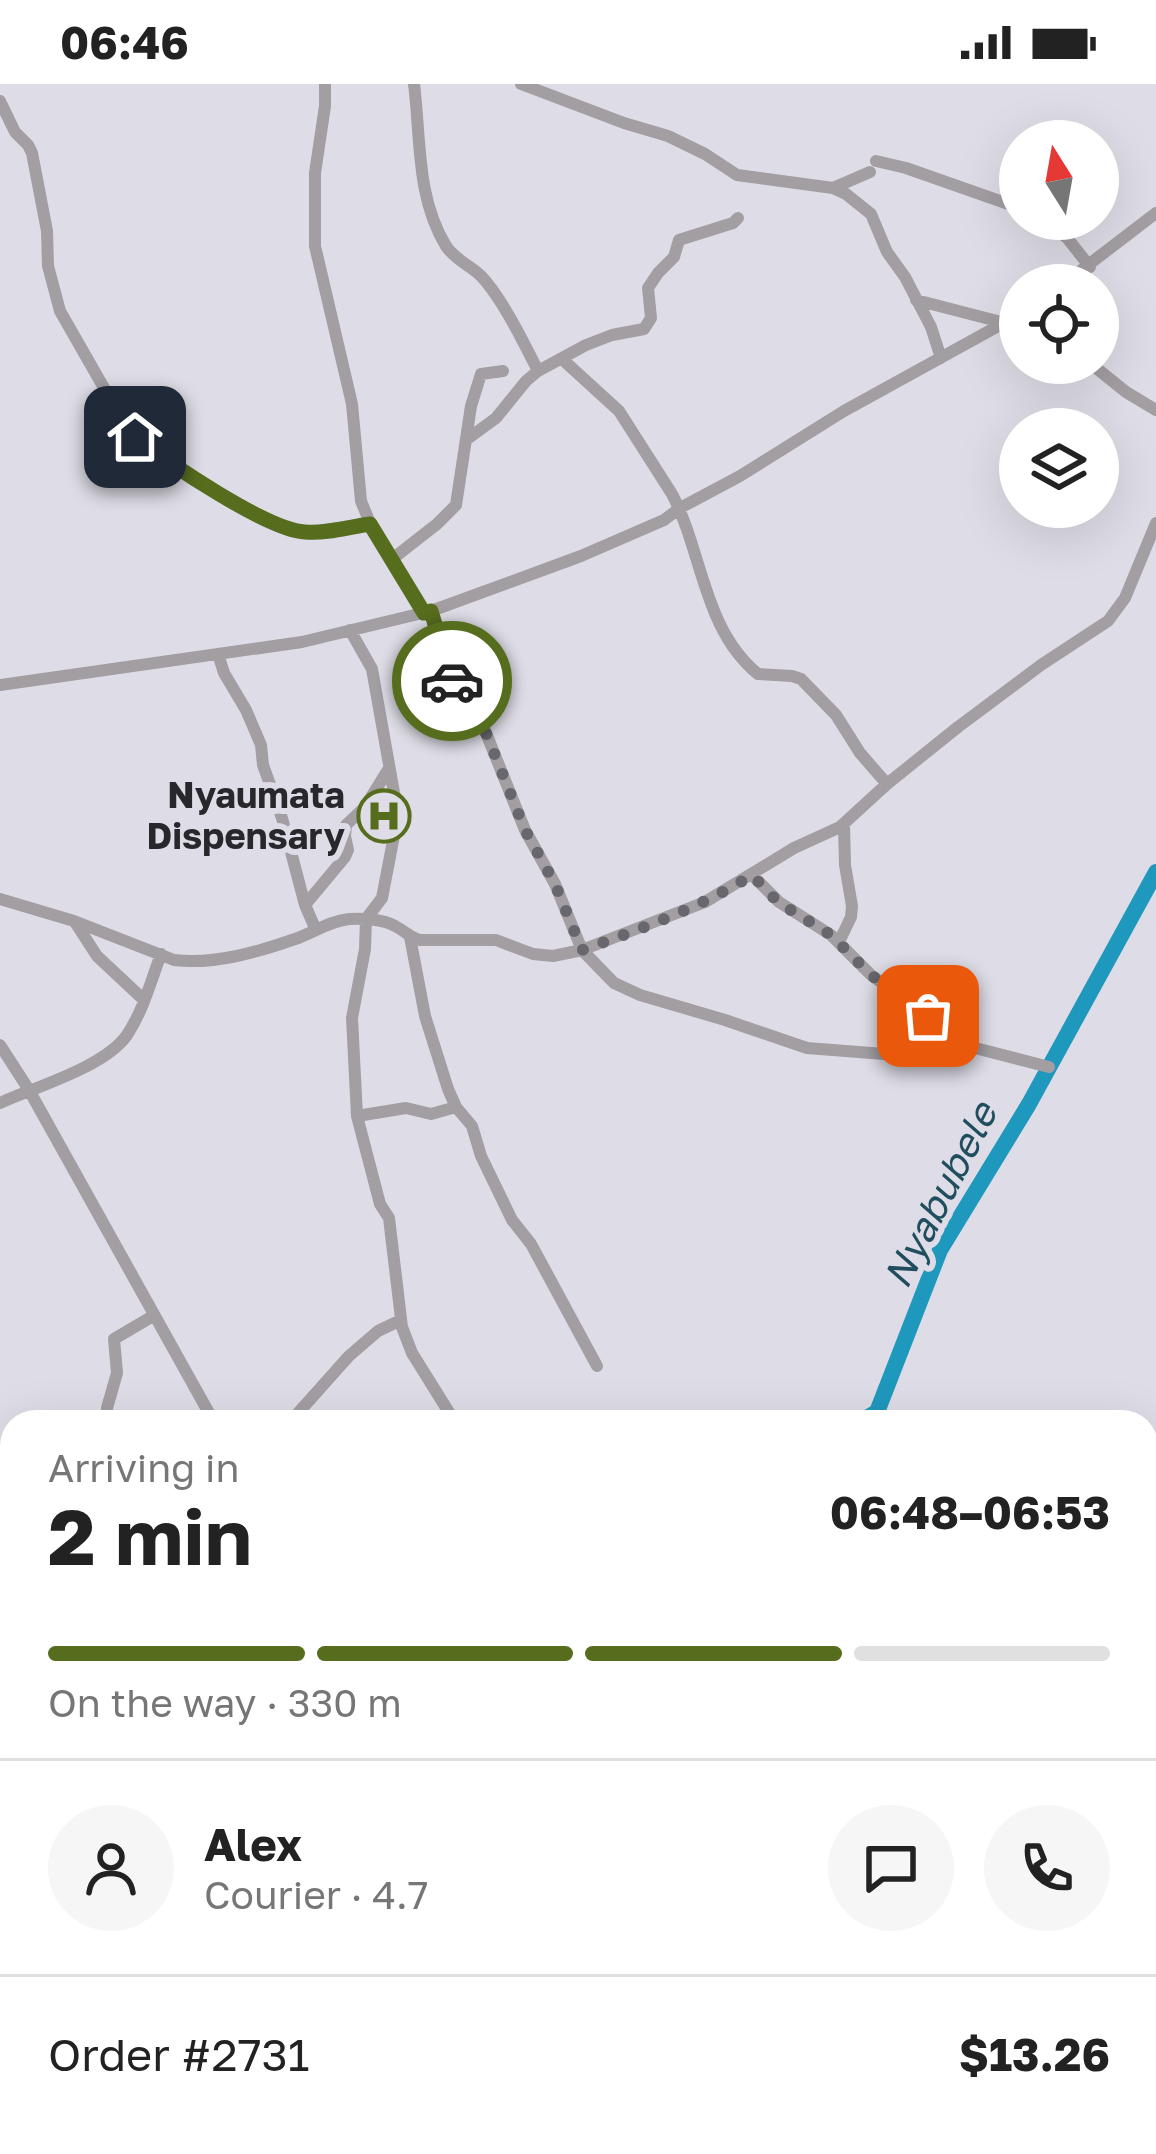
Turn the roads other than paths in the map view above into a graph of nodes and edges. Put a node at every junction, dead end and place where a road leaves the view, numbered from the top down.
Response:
1 (326, 84) edge
2 (414, 84) edge
3 (521, 84) edge
4 (0, 103) edge
5 (833, 188) junction
6 (999, 201) edge
7 (1156, 213) edge
8 (738, 218) dead end
9 (1069, 240) edge
10 (1088, 264) edge
11 (1094, 264) edge
12 (916, 300) junction
13 (999, 314) edge
14 (999, 326) edge
15 (940, 358) junction
16 (562, 359) junction
17 (503, 371) dead end
18 (538, 371) junction
19 (1115, 384) edge
20 (1156, 410) edge
21 (466, 440) junction
22 (680, 508) junction
23 (370, 524) junction
24 (1156, 524) edge
25 (391, 560) junction
26 (428, 612) junction
27 (350, 630) junction
28 (218, 654) junction
29 (0, 685) edge
30 (388, 770) junction
31 (887, 784) junction
32 (844, 824) junction
33 (752, 875) junction
34 (0, 899) edge
35 (304, 904) junction
36 (366, 919) junction
37 (74, 921) junction
38 (316, 930) junction
39 (410, 937) junction
40 (839, 942) junction
41 (582, 950) junction
42 (161, 954) junction
43 (144, 1000) junction
44 (944, 1040) junction
45 (0, 1045) edge
46 (1049, 1067) dead end
47 (28, 1090) junction
48 (0, 1103) edge
49 (456, 1107) junction
50 (357, 1116) junction
51 (153, 1316) junction
52 (400, 1320) junction
53 (597, 1366) dead end
54 (107, 1410) edge
55 (207, 1410) edge
56 (301, 1410) edge
57 (448, 1410) edge

1 - 23 street
2 - 18 street
3 - 5 street
4 - 23 street
5 - 6 street
5 - 12 street
7 - 11 street
8 - 16 street
9 - 10 street
12 - 13 street
12 - 15 street
14 - 15 street
15 - 22 street
16 - 18 street
16 - 22 street
17 - 21 street
18 - 21 street
19 - 20 street
21 - 25 street
22 - 26 street
22 - 31 street
23 - 25 street
24 - 31 street
25 - 26 street
26 - 27 street
26 - 41 street
27 - 28 street
27 - 30 street
28 - 29 street
28 - 35 street
30 - 35 street
30 - 36 street
31 - 32 street
32 - 33 street
32 - 40 street
33 - 40 street
33 - 41 street
34 - 37 street
35 - 38 street
36 - 38 street
36 - 39 street
36 - 50 street
37 - 42 street
37 - 43 street
38 - 42 street
39 - 41 street
39 - 49 street
40 - 44 street
41 - 44 street
42 - 43 street
43 - 47 street
44 - 46 street
45 - 47 street
47 - 48 street
47 - 51 street
49 - 50 street
49 - 53 street
50 - 52 street
51 - 54 street
51 - 55 street
52 - 56 street
52 - 57 street

